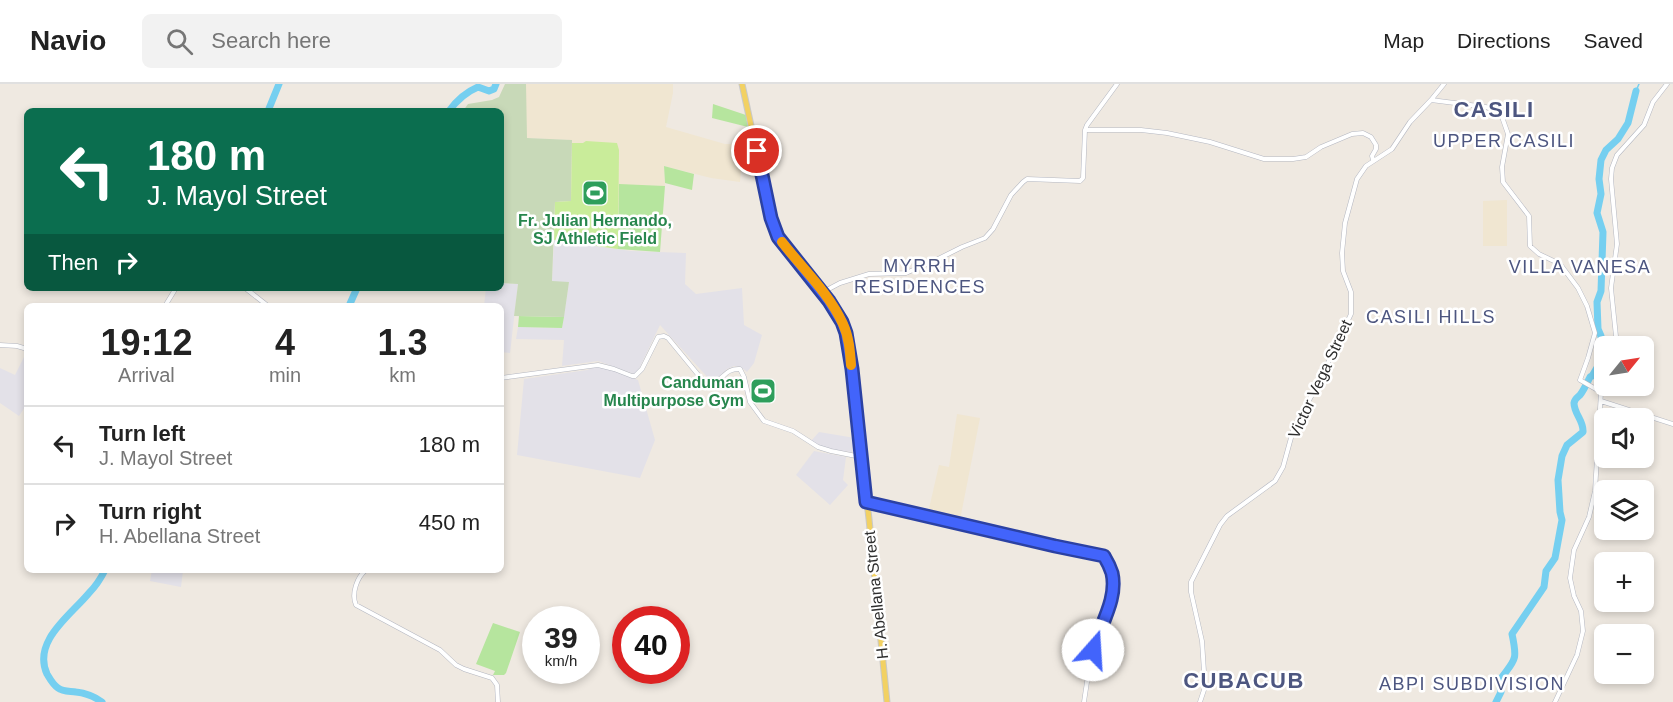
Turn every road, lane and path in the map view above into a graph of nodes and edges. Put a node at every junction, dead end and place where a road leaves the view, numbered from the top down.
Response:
1 (742, 84) edge
2 (1117, 84) edge
3 (1444, 84) edge
4 (1667, 84) edge
5 (1431, 100) junction
6 (1085, 130) junction
7 (1373, 160) junction
8 (249, 291) edge
9 (822, 292) junction
10 (264, 303) edge
11 (1594, 336) edge
12 (1616, 336) edge
13 (1594, 337) edge
14 (0, 345) edge
15 (24, 348) edge
16 (504, 378) edge
17 (1594, 388) edge
18 (1601, 396) edge
19 (1601, 401) junction
20 (1673, 424) edge
21 (861, 456) junction
22 (866, 502) junction
23 (363, 573) edge
24 (498, 702) edge
25 (887, 702) edge
26 (1084, 702) edge
27 (1200, 702) edge
28 (1555, 702) edge

1 - 9 main road, H. Abellana Street
2 - 6 street
3 - 5 street
4 - 12 street
5 - 7 street
5 - 11 street
6 - 7 street
6 - 9 street
7 - 27 street, Victor Vega Street
8 - 10 street
9 - 21 main road, H. Abellana Street
13 - 17 street
14 - 15 street
16 - 21 street
18 - 19 street
19 - 20 street
19 - 28 street
21 - 22 main road, H. Abellana Street
22 - 25 main road, H. Abellana Street
22 - 26 street
23 - 24 street

